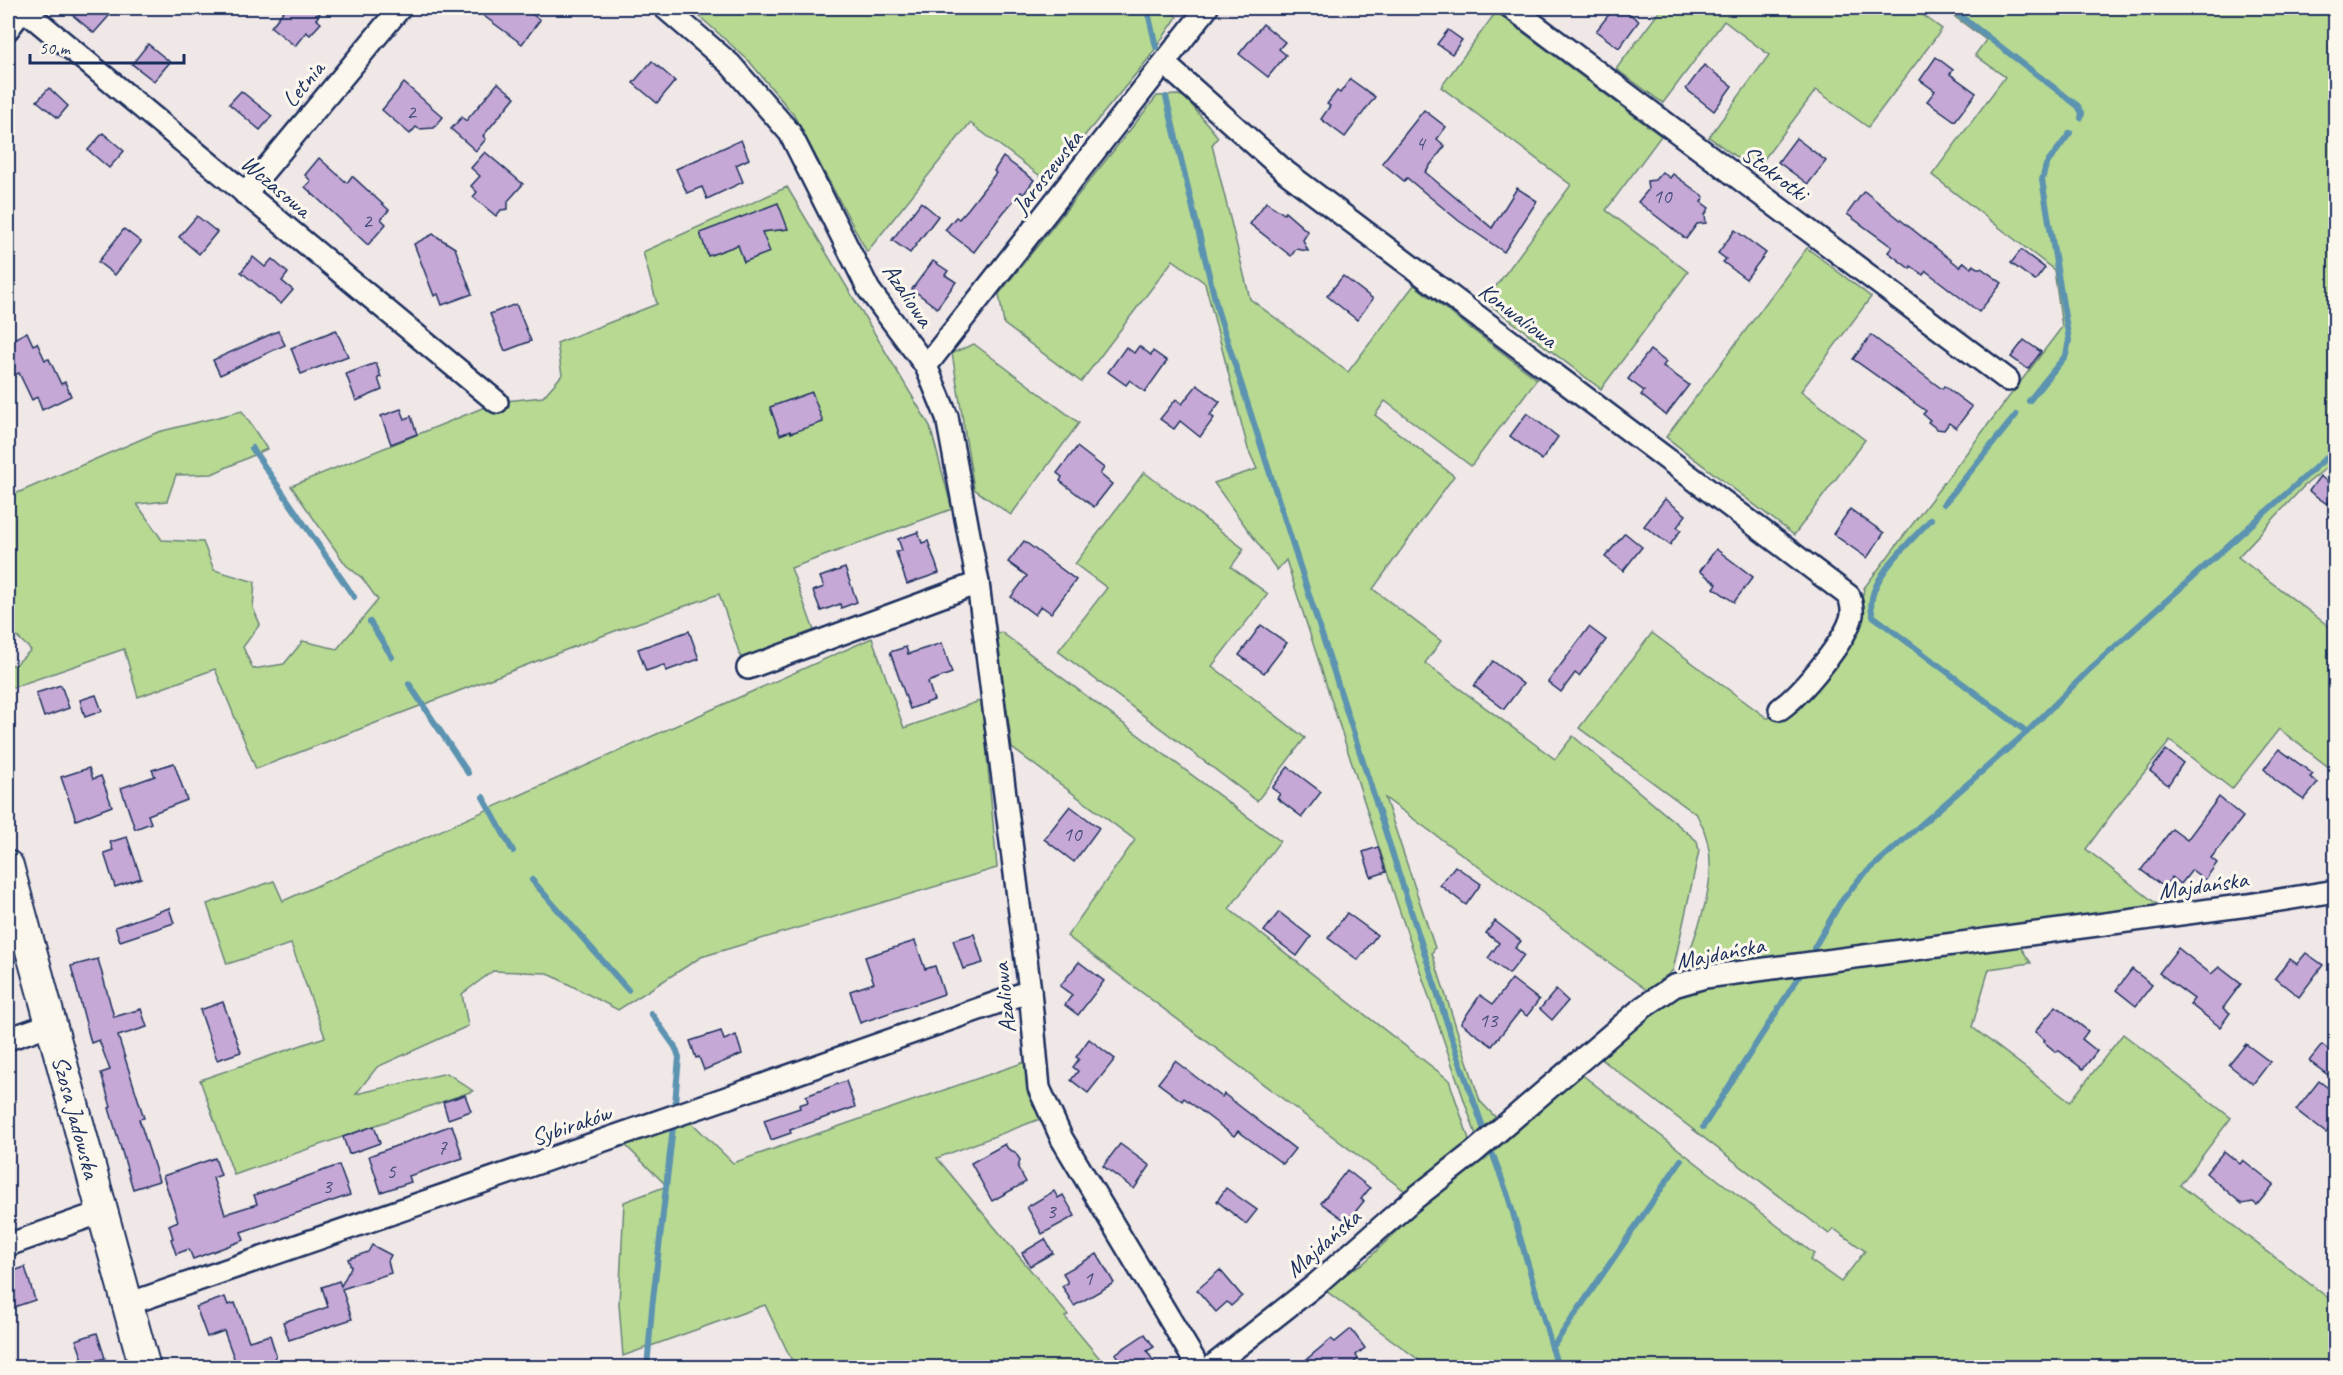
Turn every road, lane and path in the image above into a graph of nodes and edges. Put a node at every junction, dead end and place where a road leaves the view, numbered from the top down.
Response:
1 (24, 8) edge
2 (400, 8) edge
3 (665, 8) edge
4 (1512, 8) edge
5 (1201, 10) edge
6 (8, 29) edge
7 (1165, 64) junction
8 (245, 194) junction
9 (926, 366) junction
10 (2008, 380) dead end
11 (497, 402) dead end
12 (978, 583) junction
13 (748, 668) dead end
14 (1780, 709) dead end
15 (8, 866) edge
16 (2336, 891) edge
17 (1030, 991) junction
18 (51, 1024) junction
19 (8, 1039) edge
20 (102, 1212) junction
21 (8, 1245) edge
22 (128, 1304) junction
23 (145, 1368) edge
24 (1199, 1368) edge
25 (1210, 1368) edge

1 - 6 street
1 - 8 street, Wczasowa
2 - 8 street, Letnia
3 - 9 street, Azaliowa
4 - 10 street, Stokrotki
5 - 7 street, Jaroszewska
7 - 9 street, Jaroszewska
7 - 14 street, Konwaliowa
8 - 11 street, Wczasowa
9 - 12 street, Azaliowa
12 - 13 street
12 - 17 street, Azaliowa
15 - 18 main road, Szosa Jadowska
16 - 25 street, Majdańska
17 - 22 street, Sybiraków
17 - 24 street, Azaliowa
18 - 19 street
18 - 20 main road, Szosa Jadowska
20 - 21 street
20 - 22 main road, Szosa Jadowska
22 - 23 main road, Szosa Jadowska

